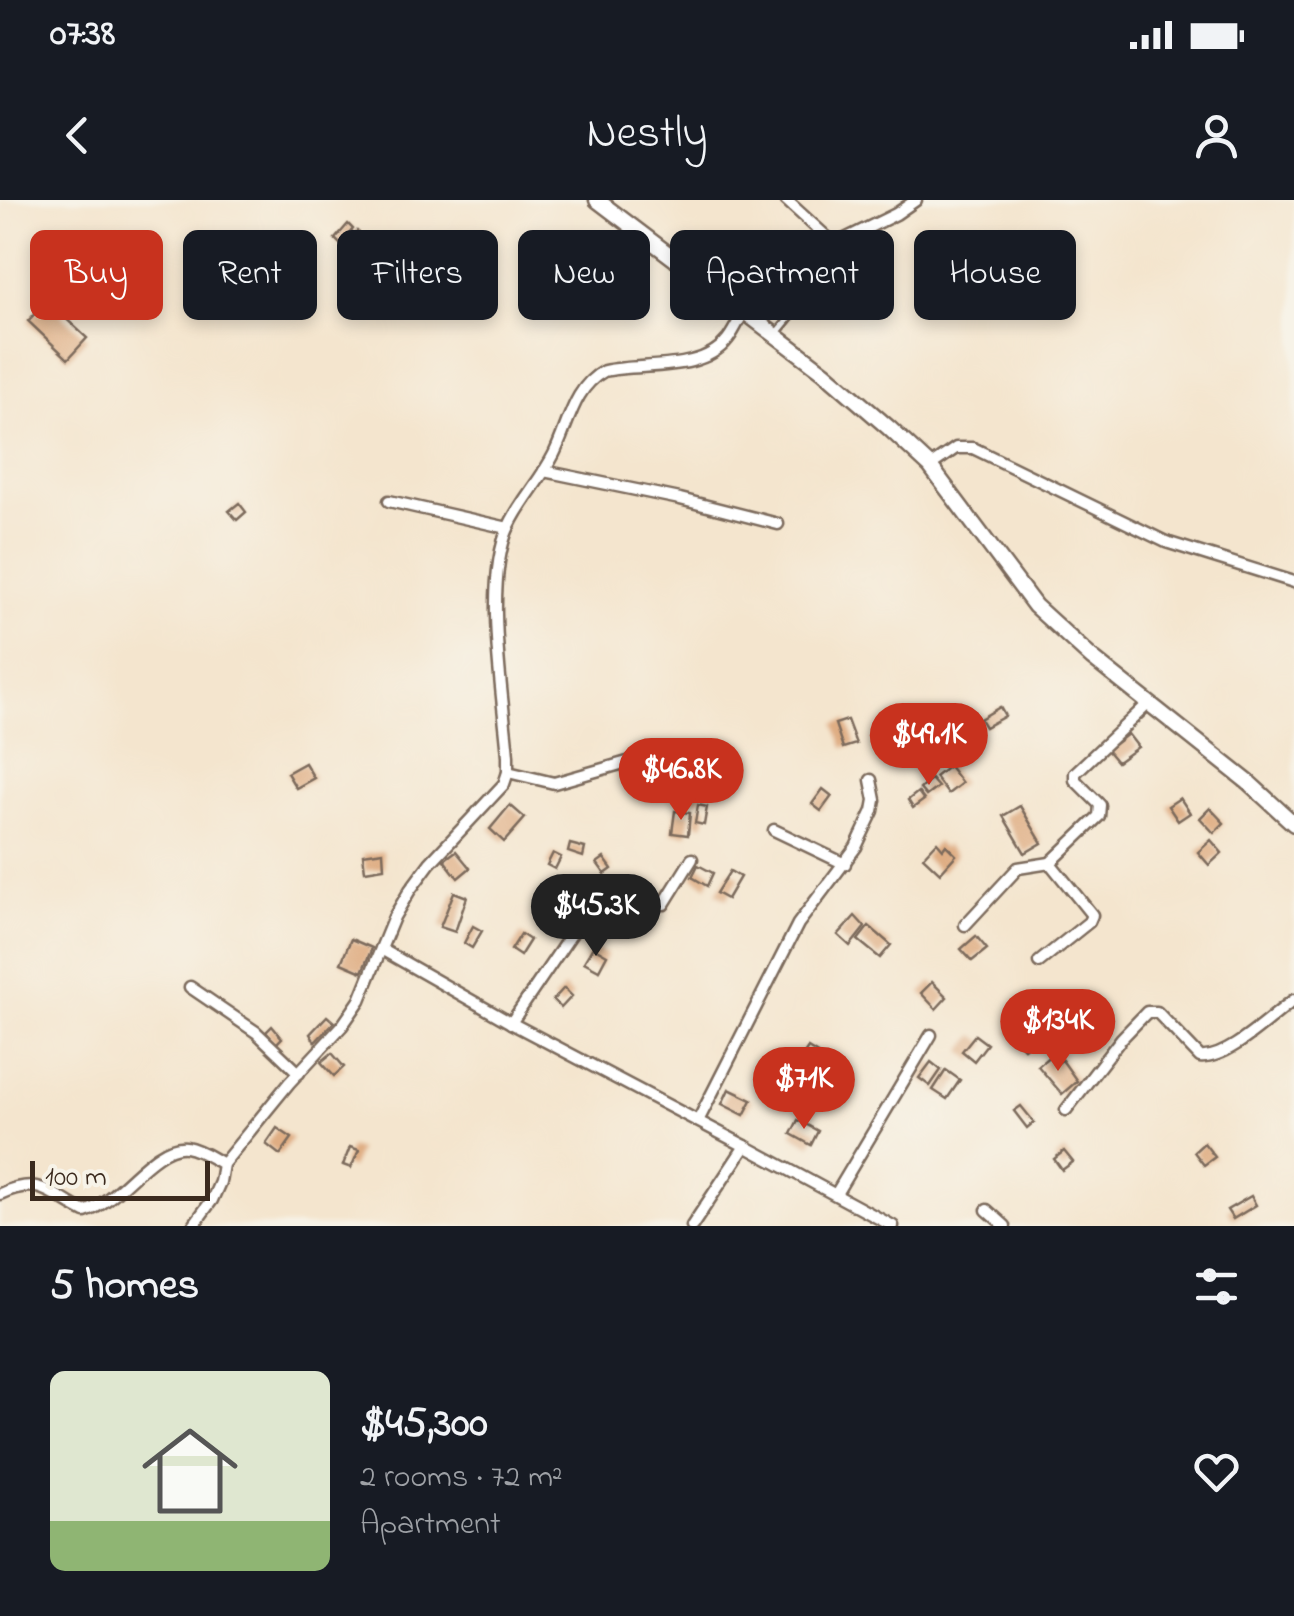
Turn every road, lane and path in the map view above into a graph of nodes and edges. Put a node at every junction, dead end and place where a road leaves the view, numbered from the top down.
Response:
1 (597, 200) edge
2 (786, 200) edge
3 (916, 200) edge
4 (819, 230) edge
5 (865, 230) edge
6 (670, 255) edge
7 (739, 320) edge
8 (756, 320) edge
9 (788, 320) edge
10 (776, 335) junction
11 (930, 466) junction
12 (544, 471) junction
13 (389, 501) dead end
14 (778, 524) dead end
15 (508, 528) junction
16 (1294, 582) edge
17 (1148, 703) junction
18 (631, 760) dead end
19 (508, 772) junction
20 (871, 780) dead end
21 (1294, 824) edge
22 (774, 830) dead end
23 (692, 859) dead end
24 (1050, 863) junction
25 (845, 864) junction
26 (965, 925) dead end
27 (382, 948) junction
28 (1039, 962) dead end
29 (190, 987) dead end
30 (1294, 1000) edge
31 (511, 1023) junction
32 (931, 1035) dead end
33 (299, 1073) junction
34 (1066, 1110) dead end
35 (698, 1121) junction
36 (745, 1146) junction
37 (223, 1164) junction
38 (0, 1194) edge
39 (836, 1194) junction
40 (987, 1210) dead end
41 (193, 1226) edge
42 (692, 1226) edge
43 (893, 1226) edge
44 (1005, 1226) edge

1 - 6 street
2 - 4 street
3 - 5 street
7 - 12 street
8 - 10 street
9 - 10 lane
10 - 11 street
11 - 16 street
11 - 17 street
12 - 14 street
12 - 15 street
13 - 15 street
15 - 19 street
17 - 21 street
17 - 24 street
18 - 19 street
19 - 27 street
20 - 25 street
22 - 25 street
23 - 31 street
24 - 26 street
24 - 28 street
25 - 35 street
27 - 31 street
27 - 33 street
29 - 33 street
30 - 34 street
31 - 35 street
32 - 39 street
33 - 37 street
35 - 36 street
36 - 39 street
36 - 42 street
37 - 38 street
37 - 41 street
39 - 43 street
40 - 44 street

